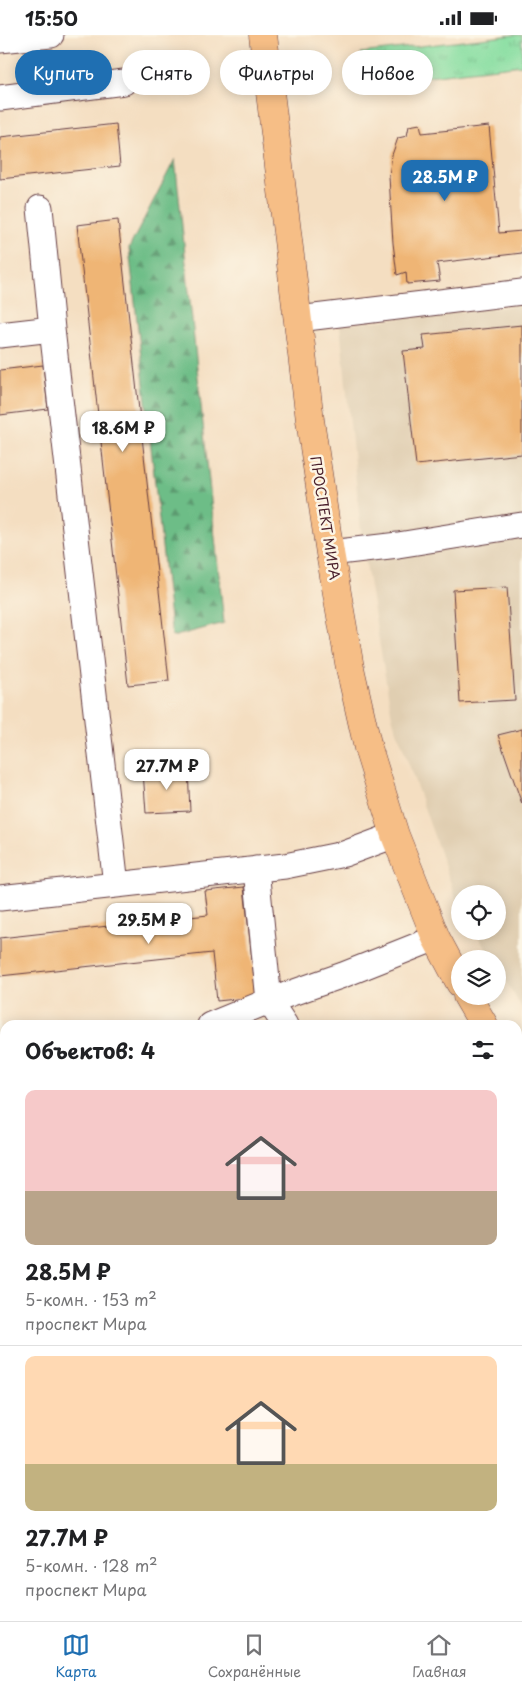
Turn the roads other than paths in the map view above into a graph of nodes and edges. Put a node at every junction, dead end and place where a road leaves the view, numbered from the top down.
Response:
1 (51, 35) edge
2 (263, 35) edge
3 (0, 40) edge
4 (122, 82) edge
5 (0, 98) edge
6 (40, 208) dead end
7 (522, 292) edge
8 (298, 319) junction
9 (52, 329) junction
10 (0, 335) edge
11 (522, 525) edge
12 (330, 553) junction
13 (395, 835) junction
14 (256, 869) junction
15 (116, 885) junction
16 (0, 898) edge
17 (436, 938) junction
18 (451, 966) edge
19 (269, 1001) junction
20 (472, 1005) edge
21 (222, 1020) edge
22 (282, 1020) edge
23 (481, 1020) edge

1 - 3 street
2 - 8 main road, ПРОСПЕКТ МИРА
4 - 5 street
6 - 9 street
7 - 8 street
8 - 12 main road, ПРОСПЕКТ МИРА
9 - 10 street
9 - 15 street
11 - 12 street
12 - 13 main road, ПРОСПЕКТ МИРА
13 - 14 street
13 - 17 main road, ПРОСПЕКТ МИРА
14 - 15 street
14 - 19 street
15 - 16 street
17 - 18 main road, ПРОСПЕКТ МИРА
17 - 19 street
19 - 21 street
19 - 22 street
20 - 23 main road

